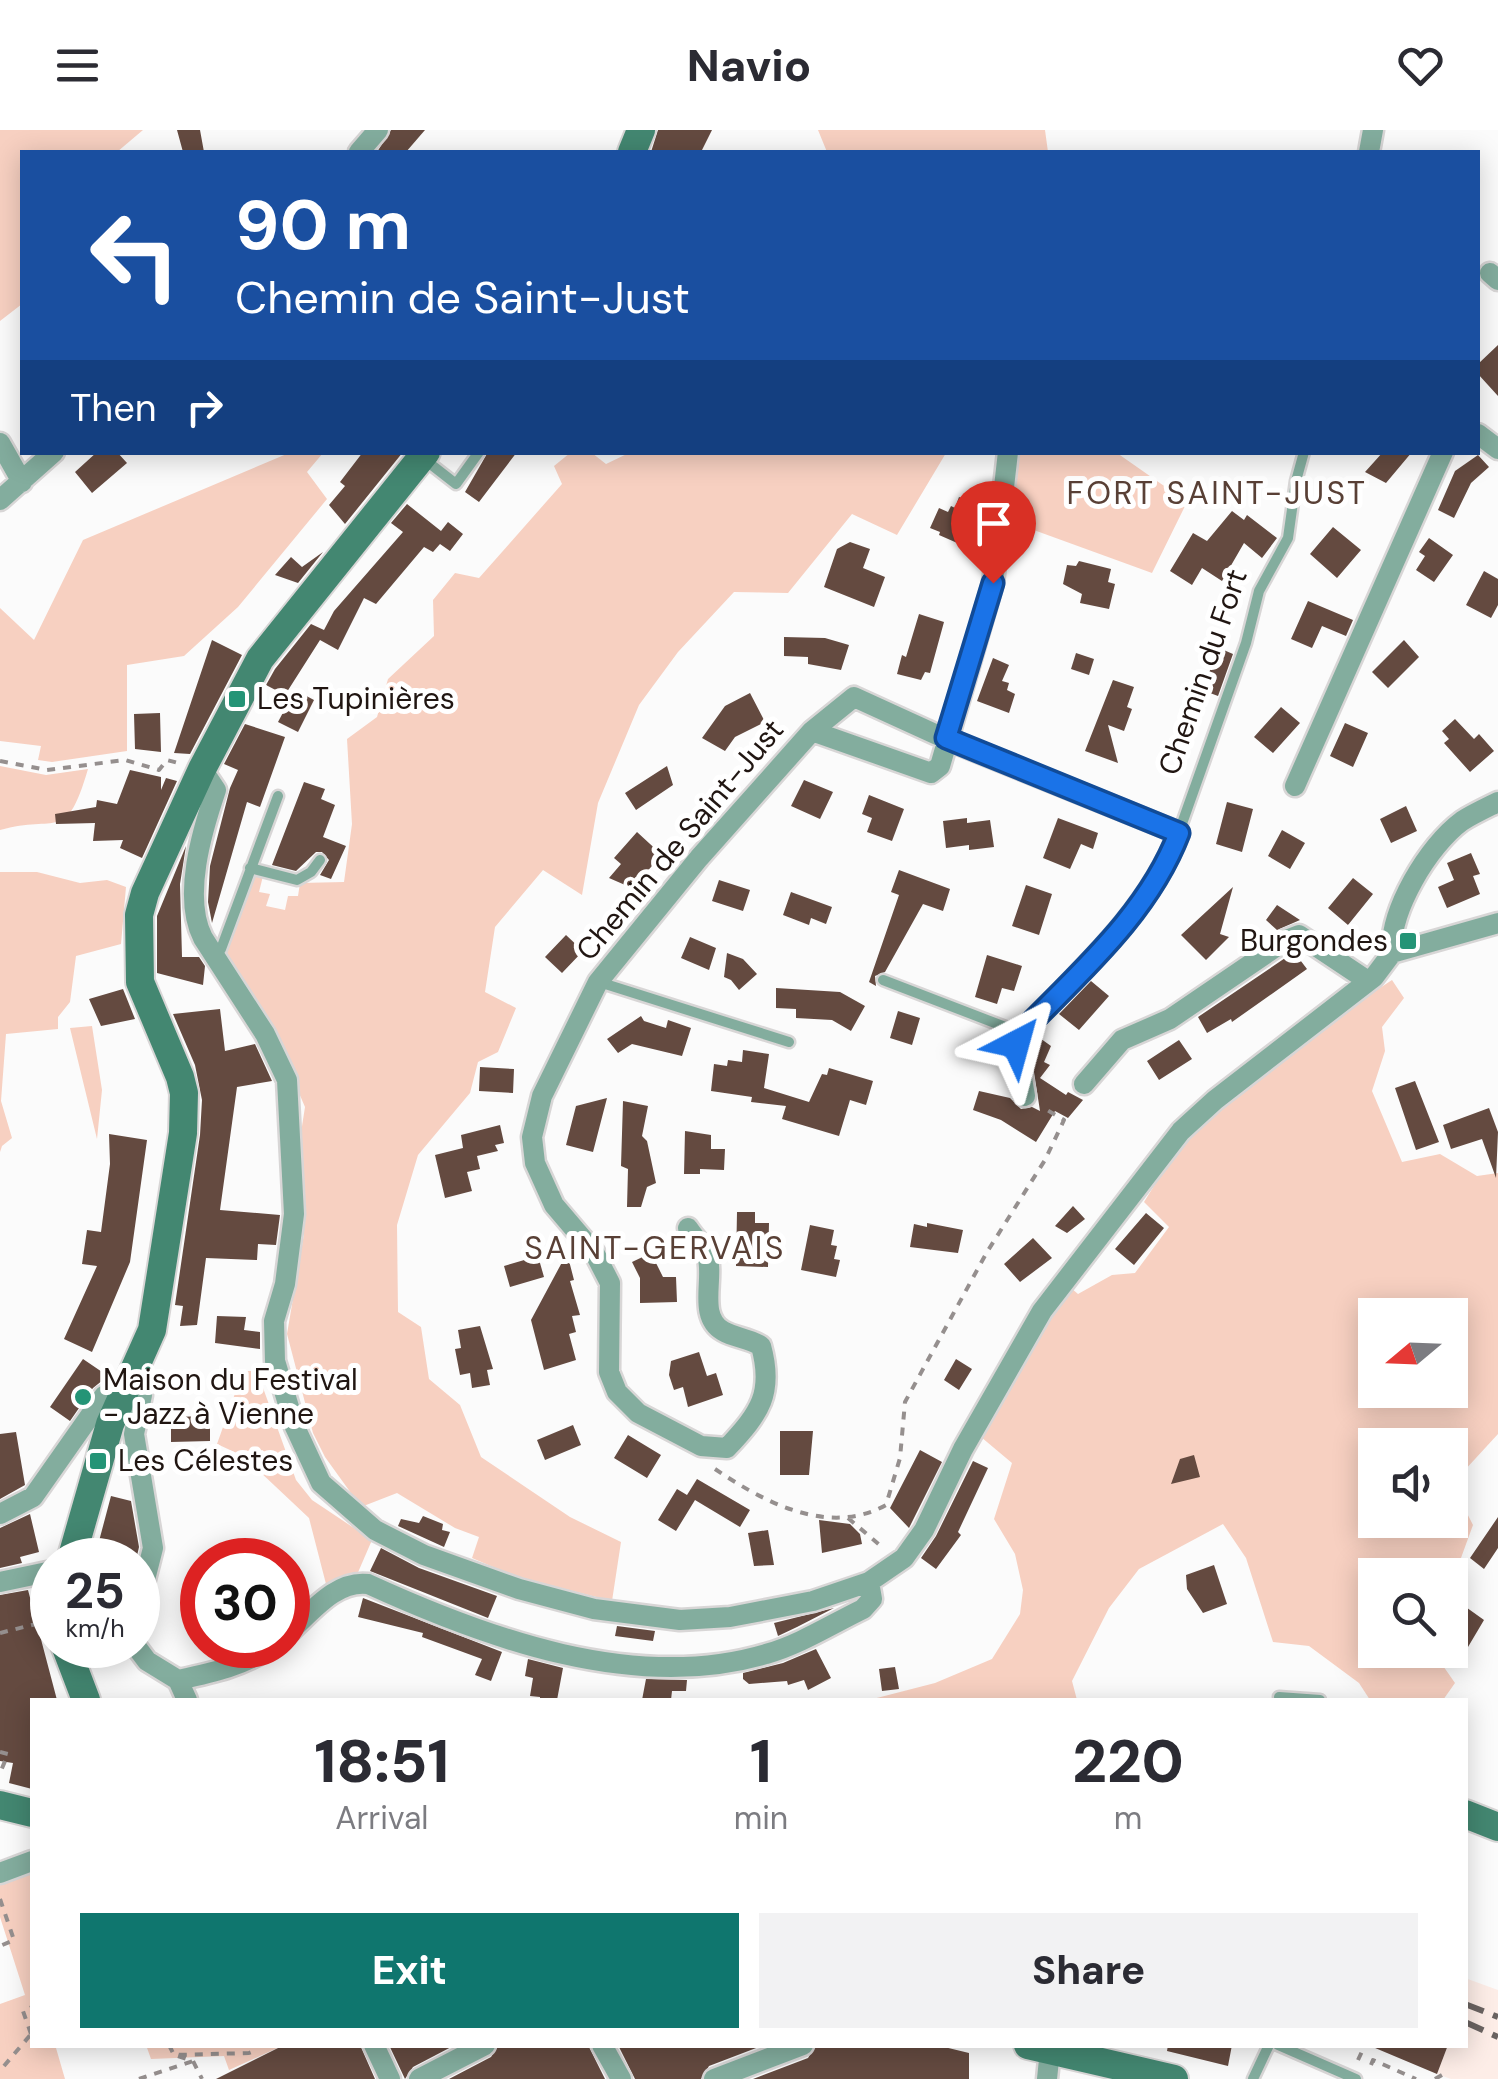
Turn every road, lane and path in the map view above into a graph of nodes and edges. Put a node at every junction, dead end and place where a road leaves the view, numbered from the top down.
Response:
1 (378, 130) edge
2 (361, 150) edge
3 (0, 443) edge
4 (51, 455) edge
5 (424, 455) edge
6 (477, 455) edge
7 (1008, 455) edge
8 (1303, 455) edge
9 (1442, 455) edge
10 (22, 482) junction
11 (0, 500) edge
12 (812, 731) junction
13 (946, 738) junction
14 (0, 762) edge
15 (202, 769) junction
16 (1295, 786) dead end
17 (278, 796) dead end
18 (1498, 802) edge
19 (1179, 833) junction
20 (320, 860) dead end
21 (250, 868) junction
22 (1498, 922) edge
23 (1392, 953) junction
24 (216, 956) junction
25 (883, 980) dead end
26 (598, 982) junction
27 (1368, 982) junction
28 (1021, 1033) junction
29 (789, 1042) dead end
30 (1084, 1084) dead end
31 (1025, 1096) joint
32 (688, 1228) dead end
33 (132, 1375) junction
34 (701, 1446) junction
35 (0, 1514) edge
36 (848, 1518) junction
37 (76, 1538) edge
38 (150, 1538) edge
39 (888, 1549) dead end
40 (30, 1576) edge
41 (0, 1582) edge
42 (869, 1582) junction
43 (310, 1613) edge
44 (30, 1626) edge
45 (0, 1633) edge
46 (73, 1668) edge
47 (158, 1668) edge
48 (227, 1668) edge
49 (178, 1680) junction
50 (1279, 1697) dead end
51 (85, 1698) edge
52 (186, 1698) edge
53 (1293, 1698) edge
54 (0, 1752) edge
55 (1, 1773) edge
56 (0, 1782) edge
57 (0, 1805) edge
58 (30, 1812) edge
59 (1468, 1815) edge
60 (1498, 1827) edge
61 (30, 1862) edge
62 (0, 1873) edge
63 (0, 1898) edge
64 (0, 1946) edge
65 (30, 2036) edge
66 (170, 2048) edge
67 (256, 2048) edge
68 (375, 2048) edge
69 (479, 2048) edge
70 (604, 2048) edge
71 (795, 2048) edge
72 (1039, 2048) edge
73 (1269, 2048) edge
74 (1285, 2048) edge
75 (1364, 2048) edge
76 (1376, 2052) dead end
77 (174, 2055) junction
78 (1358, 2060) dead end
79 (193, 2061) junction
80 (4, 2066) dead end
81 (1255, 2076) edge
82 (1442, 2076) dead end
83 (139, 2079) edge
84 (202, 2079) edge
85 (390, 2079) edge
86 (419, 2079) edge
87 (621, 2079) edge
88 (714, 2079) edge
89 (1047, 2079) edge
90 (1174, 2079) edge
91 (1270, 2079) edge
92 (1356, 2079) edge
93 (1416, 2079) edge
94 (1435, 2079) edge

1 - 2 street
3 - 10 street
4 - 10 street
5 - 6 lane
5 - 15 main road
7 - 13 street, Chemin de Saint-Just
8 - 19 lane, Chemin du Fort
9 - 16 street
10 - 11 street
12 - 13 street, Chemin de Saint-Just
12 - 13 street, Chemin de Saint-Just
12 - 26 street, Chemin de Saint-Just
13 - 19 street, Chemin de Saint-Just
14 - 15 path
15 - 24 street
15 - 33 main road
17 - 21 lane
18 - 23 street
19 - 28 street, Chemin du Fort
20 - 21 lane
21 - 24 lane
22 - 23 street
23 - 27 street
24 - 42 street
25 - 28 lane
26 - 29 lane
26 - 34 street, Chemin de Saint-Just
27 - 30 street
27 - 42 street
28 - 31 street
31 - 36 path
32 - 34 street
33 - 35 street
33 - 37 main road
33 - 38 street
34 - 36 path
36 - 39 path
40 - 41 street
42 - 43 street
44 - 45 path
46 - 51 main road
47 - 49 street
48 - 49 street
49 - 52 street
50 - 53 lane
54 - 55 path
55 - 56 path
57 - 58 main road
59 - 60 main road
61 - 62 street
63 - 64 path
65 - 80 path
66 - 77 path
67 - 77 path
68 - 85 street
69 - 86 street
70 - 87 street
71 - 88 street
72 - 89 street
72 - 90 main road
73 - 81 lane
74 - 92 lane
75 - 78 path
76 - 93 path
77 - 79 path
79 - 83 path
79 - 84 path
81 - 91 lane
82 - 94 path

